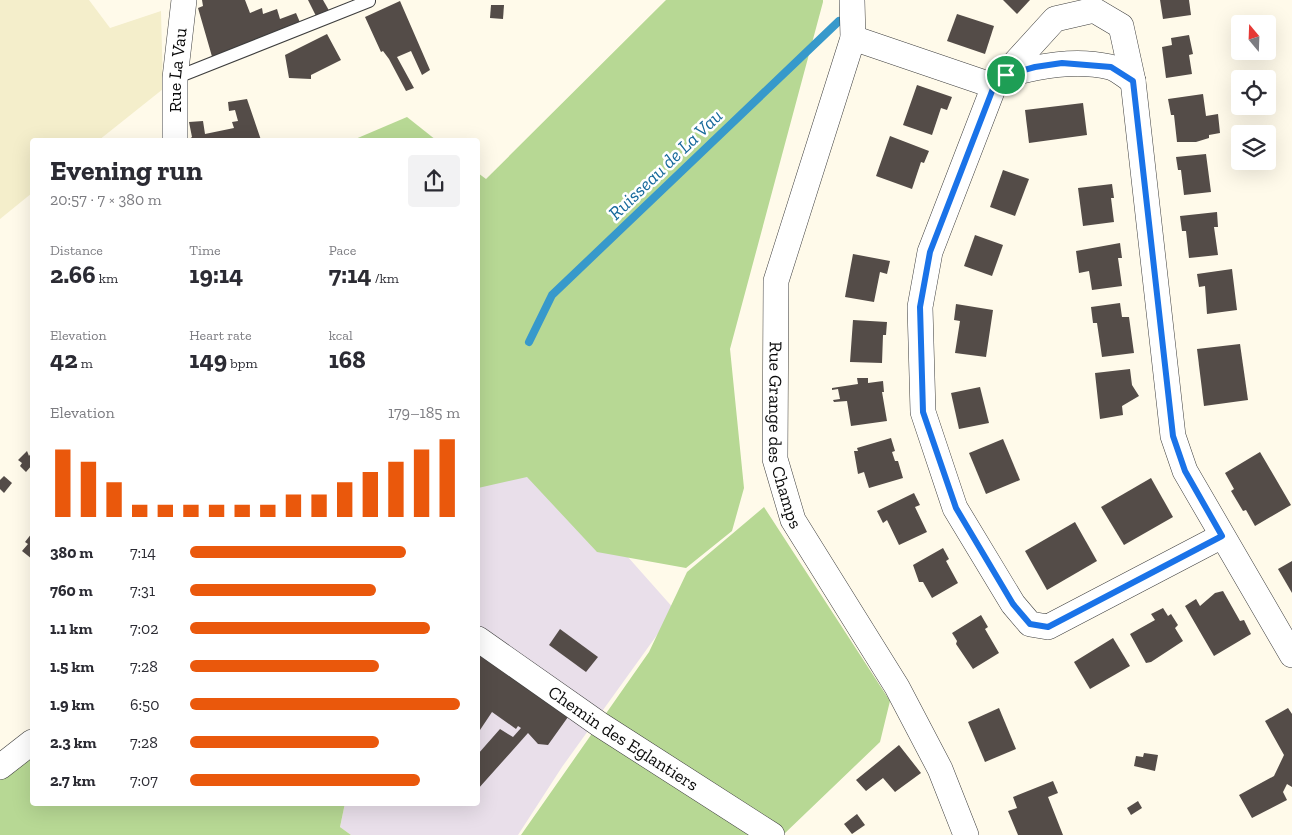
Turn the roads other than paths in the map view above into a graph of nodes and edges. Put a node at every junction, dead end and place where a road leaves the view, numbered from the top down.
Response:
1 (184, 0) edge
2 (852, 0) edge
3 (369, 1) dead end
4 (853, 38) junction
5 (175, 78) junction
6 (1000, 81) junction
7 (1133, 81) junction
8 (175, 138) edge
9 (1222, 536) junction
10 (480, 640) edge
11 (1292, 655) edge
12 (30, 744) edge
13 (0, 767) edge
14 (772, 835) edge
15 (966, 835) edge

1 - 5 street, Rue La Vau
2 - 4 street, Rue Grange des Champs
3 - 5 lane
4 - 6 street
4 - 15 street, Rue Grange des Champs
5 - 8 street, Rue La Vau
6 - 7 street
6 - 7 street
6 - 9 street
7 - 9 street
9 - 11 street
10 - 14 street, Chemin des Eglantiers
12 - 13 street

